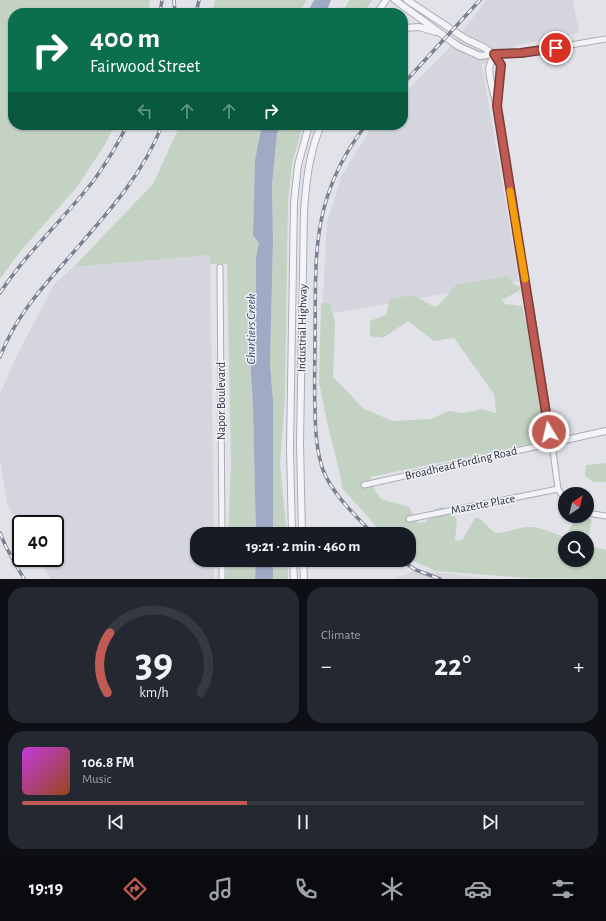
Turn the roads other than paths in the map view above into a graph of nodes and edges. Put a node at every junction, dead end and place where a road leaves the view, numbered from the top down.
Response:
1 (386, 0) edge
2 (395, 0) edge
3 (406, 0) edge
4 (380, 8) edge
5 (406, 8) edge
6 (408, 9) edge
7 (408, 28) edge
8 (443, 35) junction
9 (606, 39) edge
10 (494, 54) junction
11 (497, 106) junction
12 (308, 130) edge
13 (319, 130) edge
14 (220, 267) dead end
15 (606, 431) edge
16 (552, 443) junction
17 (364, 485) dead end
18 (558, 489) joint
19 (594, 514) edge
20 (606, 516) edge
21 (409, 519) dead end
22 (222, 527) edge
23 (292, 527) edge
24 (302, 527) edge
25 (222, 567) edge
26 (293, 567) edge
27 (303, 567) edge
28 (222, 579) edge
29 (294, 579) edge
30 (304, 579) edge

1 - 4 street
2 - 5 street
3 - 10 street
6 - 8 street
7 - 8 street
8 - 10 street
9 - 10 street
10 - 11 street
10 - 11 street
11 - 16 street
12 - 23 street, Industrial Highway
13 - 24 street, Industrial Highway
14 - 22 street, Napor Boulevard
15 - 16 street, Broadhead Fording Road
16 - 17 street, Broadhead Fording Road
16 - 18 street
18 - 21 street, Mazette Place
19 - 20 street
25 - 28 street
26 - 29 street
27 - 30 street

